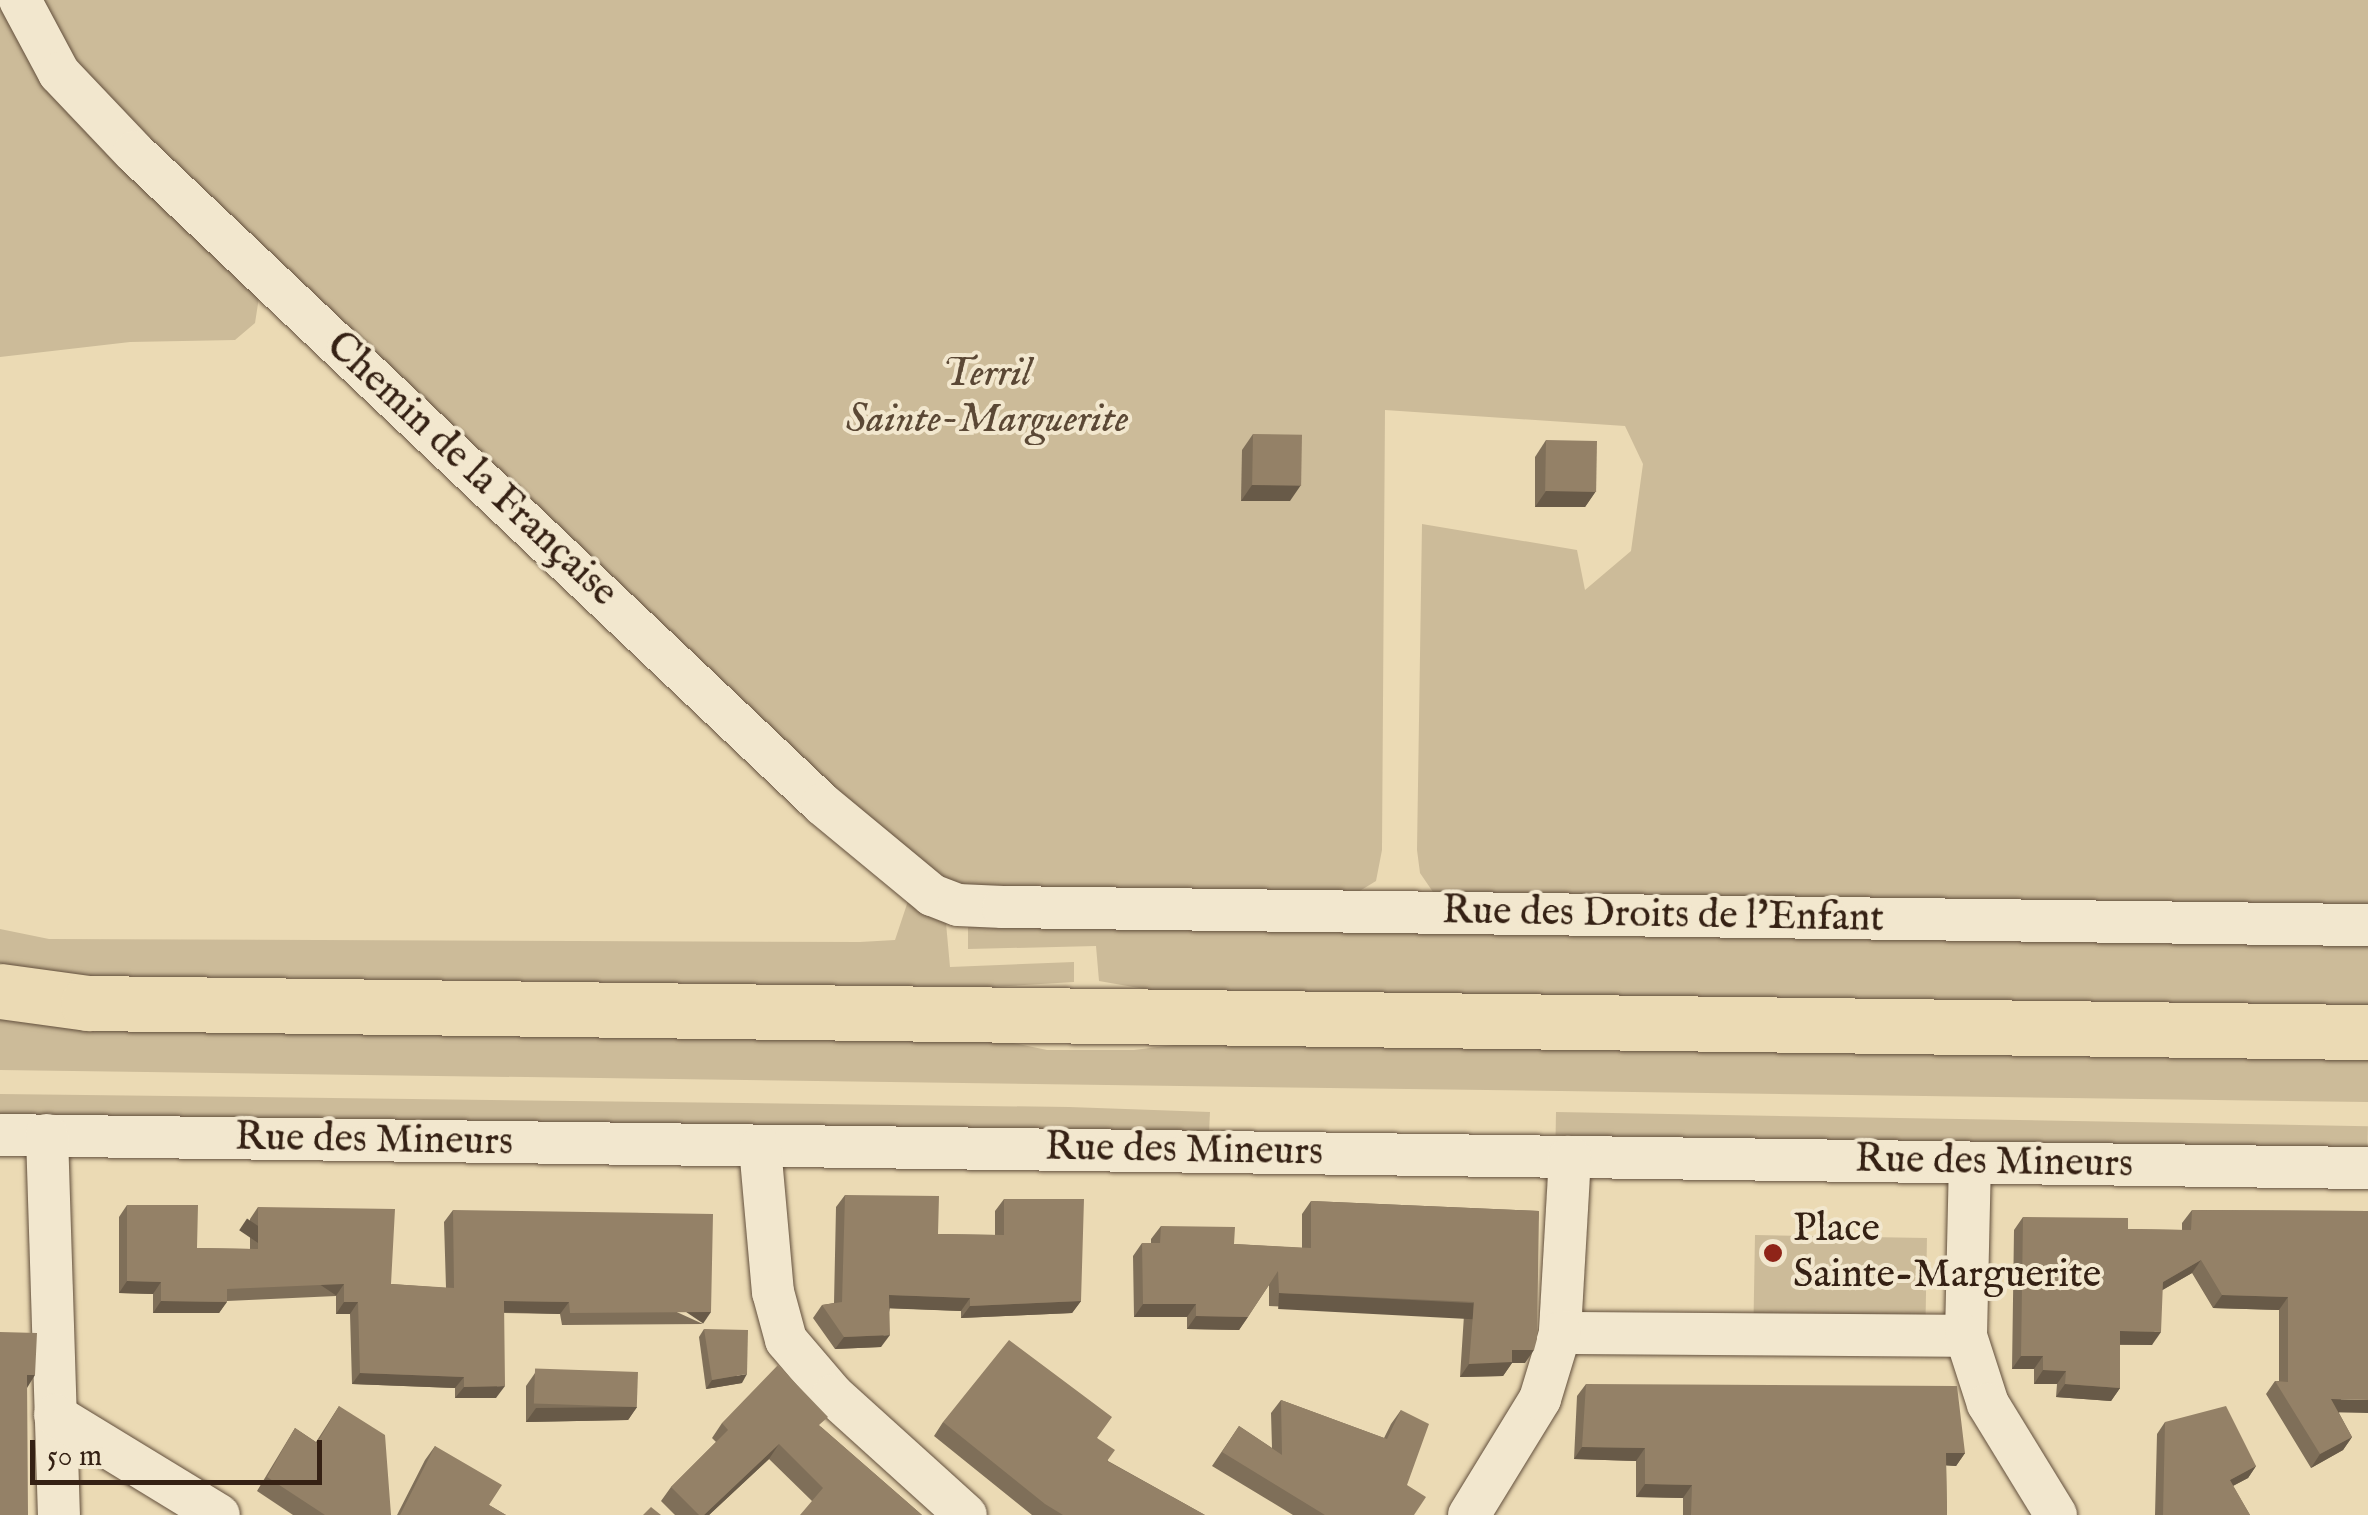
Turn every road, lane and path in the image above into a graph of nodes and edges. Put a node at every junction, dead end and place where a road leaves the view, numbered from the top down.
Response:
1 (20, 0) edge
2 (958, 905) joint
3 (2368, 925) edge
4 (0, 991) edge
5 (2368, 1032) edge
6 (0, 1135) edge
7 (47, 1136) junction
8 (760, 1147) junction
9 (1570, 1157) junction
10 (1970, 1163) junction
11 (2368, 1168) edge
12 (1560, 1333) junction
13 (1966, 1336) junction
14 (56, 1415) junction
15 (60, 1515) edge
16 (218, 1515) edge
17 (966, 1515) edge
18 (1469, 1515) edge
19 (2056, 1515) edge

1 - 2 street, Chemin de la Française
2 - 3 street, Rue des Droits de l'Enfant
4 - 5 highway
6 - 7 street, Rue des Mineurs
7 - 8 street, Rue des Mineurs
7 - 14 street
8 - 9 street, Rue des Mineurs
8 - 17 street
9 - 10 street, Rue des Mineurs
9 - 12 street
10 - 11 street, Rue des Mineurs
10 - 13 street
12 - 13 street
12 - 18 street
13 - 19 street
14 - 15 street
14 - 16 street

